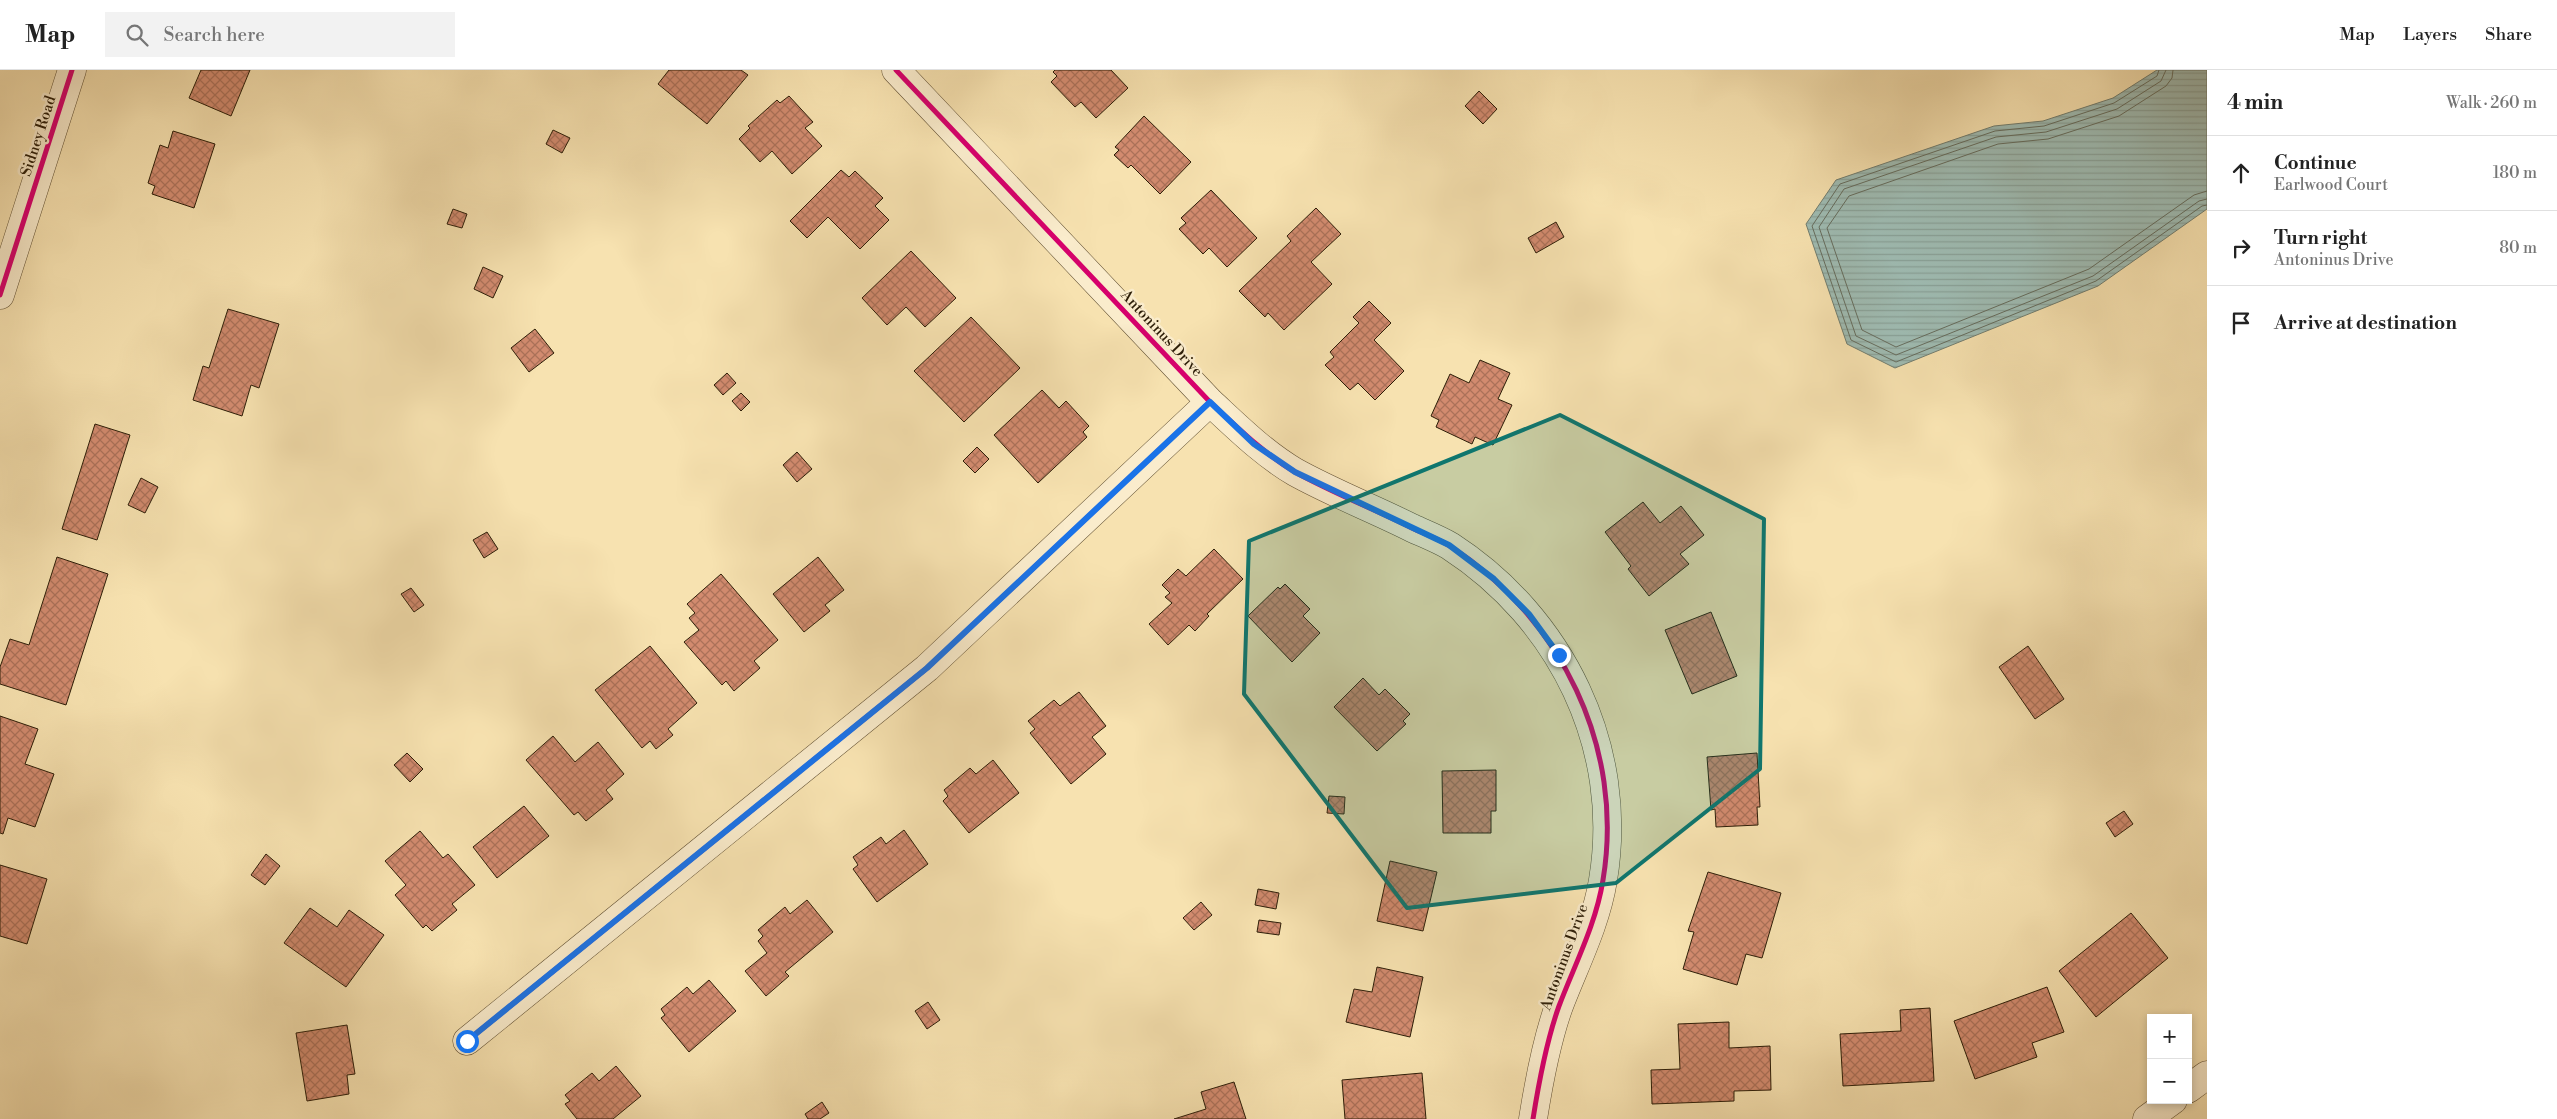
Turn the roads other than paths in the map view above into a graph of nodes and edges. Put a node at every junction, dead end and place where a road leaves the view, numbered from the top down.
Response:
1 (72, 70) edge
2 (896, 70) edge
3 (0, 295) edge
4 (1210, 402) junction
5 (467, 1041) dead end
6 (2207, 1075) edge
7 (2192, 1086) edge
8 (2168, 1104) edge
9 (1533, 1119) edge
10 (2147, 1119) edge

1 - 3 street, Sidney Road
2 - 4 street, Antoninus Drive
4 - 5 street
4 - 9 street, Antoninus Drive
6 - 7 street
8 - 10 street

